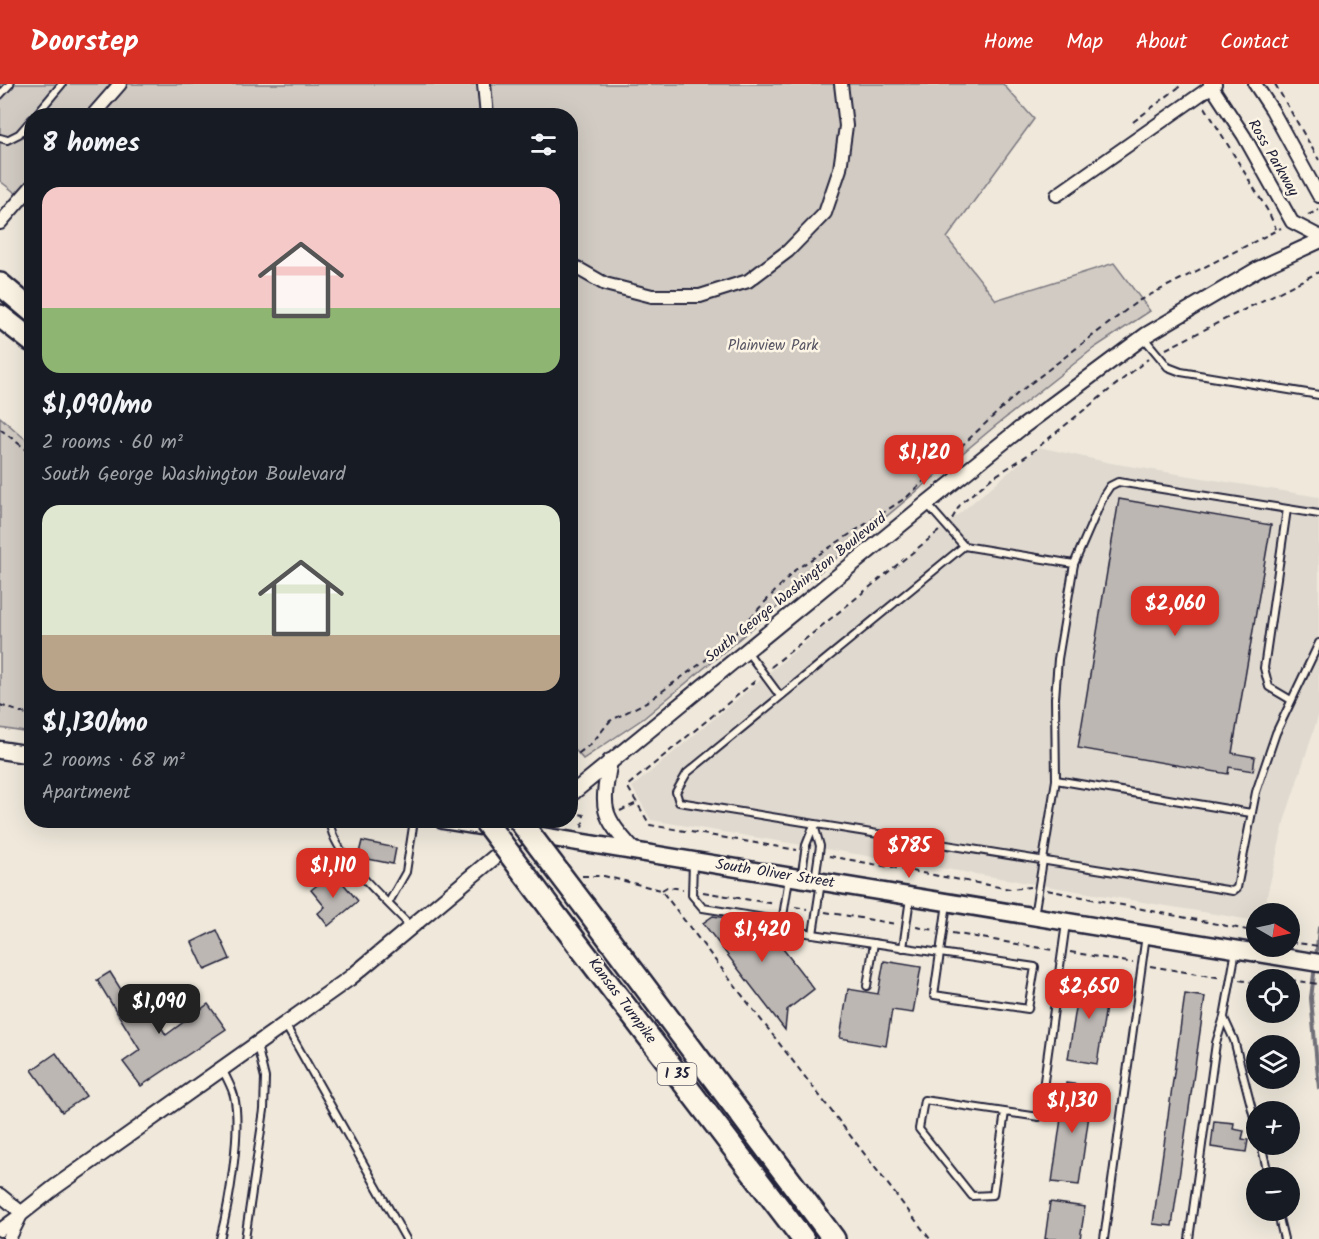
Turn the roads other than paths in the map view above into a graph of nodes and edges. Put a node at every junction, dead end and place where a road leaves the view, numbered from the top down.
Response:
1 (10, 84) edge
2 (62, 84) edge
3 (120, 84) edge
4 (484, 84) edge
5 (841, 84) edge
6 (1255, 84) edge
7 (1212, 85) edge
8 (0, 95) edge
9 (41, 108) edge
10 (100, 108) edge
11 (486, 108) edge
12 (24, 128) edge
13 (0, 138) edge
14 (24, 195) edge
15 (1057, 195) dead end
16 (1319, 196) edge
17 (0, 223) edge
18 (1319, 238) edge
19 (578, 269) edge
20 (0, 284) edge
21 (24, 304) edge
22 (0, 316) edge
23 (24, 335) edge
24 (1143, 338) junction
25 (1319, 395) edge
26 (926, 504) junction
27 (1287, 509) junction
28 (1319, 514) edge
29 (964, 546) junction
30 (1074, 564) junction
31 (1319, 643) edge
32 (745, 650) junction
33 (780, 696) junction
34 (1291, 700) junction
35 (0, 750) edge
36 (24, 754) edge
37 (610, 761) junction
38 (1056, 780) junction
39 (578, 788) edge
40 (1251, 813) junction
41 (814, 825) junction
42 (330, 828) edge
43 (413, 828) edge
44 (490, 828) edge
45 (521, 828) edge
46 (523, 828) edge
47 (527, 828) edge
48 (634, 851) junction
49 (693, 861) junction
50 (1043, 861) junction
51 (807, 880) junction
52 (910, 896) junction
53 (389, 902) junction
54 (947, 902) junction
55 (1034, 917) junction
56 (783, 921) junction
57 (1066, 922) junction
58 (412, 928) junction
59 (813, 934) junction
60 (1146, 935) junction
61 (874, 943) junction
62 (903, 948) junction
63 (1236, 950) junction
64 (1246, 950) edge
65 (939, 953) junction
66 (1300, 955) edge
67 (1319, 963) edge
68 (867, 986) dead end
69 (1224, 1017) junction
70 (286, 1026) junction
71 (258, 1045) junction
72 (223, 1070) junction
73 (1250, 1101) edge
74 (1005, 1112) junction
75 (0, 1195) edge
76 (22, 1213) junction
77 (1280, 1221) edge
78 (0, 1230) edge
79 (9, 1239) edge
80 (220, 1239) edge
81 (245, 1239) edge
82 (406, 1239) edge
83 (803, 1239) edge
84 (834, 1239) edge
85 (1104, 1239) edge
86 (1189, 1239) edge
87 (1284, 1239) edge

1 - 8 lane
2 - 9 lane
3 - 10 street
4 - 11 street
5 - 19 street
6 - 16 street, Ross Parkway
7 - 15 street
7 - 18 street, Ross Parkway
12 - 13 lane
14 - 17 street
18 - 24 street, South George Washington Boulevard
20 - 21 highway
22 - 23 highway
24 - 25 lane
24 - 26 street, South George Washington Boulevard
26 - 29 lane
26 - 32 street, South George Washington Boulevard
27 - 28 lane
27 - 30 lane
27 - 34 lane
29 - 30 lane
29 - 33 lane
30 - 38 lane
31 - 34 lane
32 - 33 lane
32 - 37 street, South George Washington Boulevard
33 - 41 lane
34 - 40 lane
35 - 36 main road
37 - 39 street, South George Washington Boulevard
37 - 48 street
38 - 40 lane
38 - 50 lane
40 - 50 lane
41 - 50 lane
41 - 51 lane
41 - 51 lane
42 - 53 lane
43 - 53 lane
44 - 83 highway, Kansas Turnpike / I 35, bridge
45 - 58 street
46 - 84 highway, Kansas Turnpike / I 35, bridge
47 - 48 main road, South Oliver Street
48 - 49 main road, South Oliver Street
49 - 51 main road, South Oliver Street
49 - 56 lane
50 - 55 lane
51 - 52 main road, South Oliver Street
51 - 56 lane
51 - 59 lane
52 - 54 main road, South Oliver Street
52 - 62 lane
53 - 58 lane
54 - 55 main road, South Oliver Street
54 - 65 lane
55 - 57 main road, South Oliver Street
56 - 59 lane
57 - 60 main road, South Oliver Street
57 - 74 lane
58 - 70 street
59 - 61 lane
60 - 63 main road, South Oliver Street
60 - 85 lane
61 - 62 lane
61 - 68 lane
62 - 65 lane
63 - 64 main road, South Oliver Street
63 - 69 lane
65 - 65 lane
66 - 67 main road, South Oliver Street
69 - 73 lane
69 - 86 lane
70 - 71 street
70 - 82 lane
71 - 72 street
71 - 81 lane
72 - 76 street
72 - 80 lane
74 - 74 lane
75 - 76 street
76 - 78 street
76 - 79 street
77 - 87 lane

